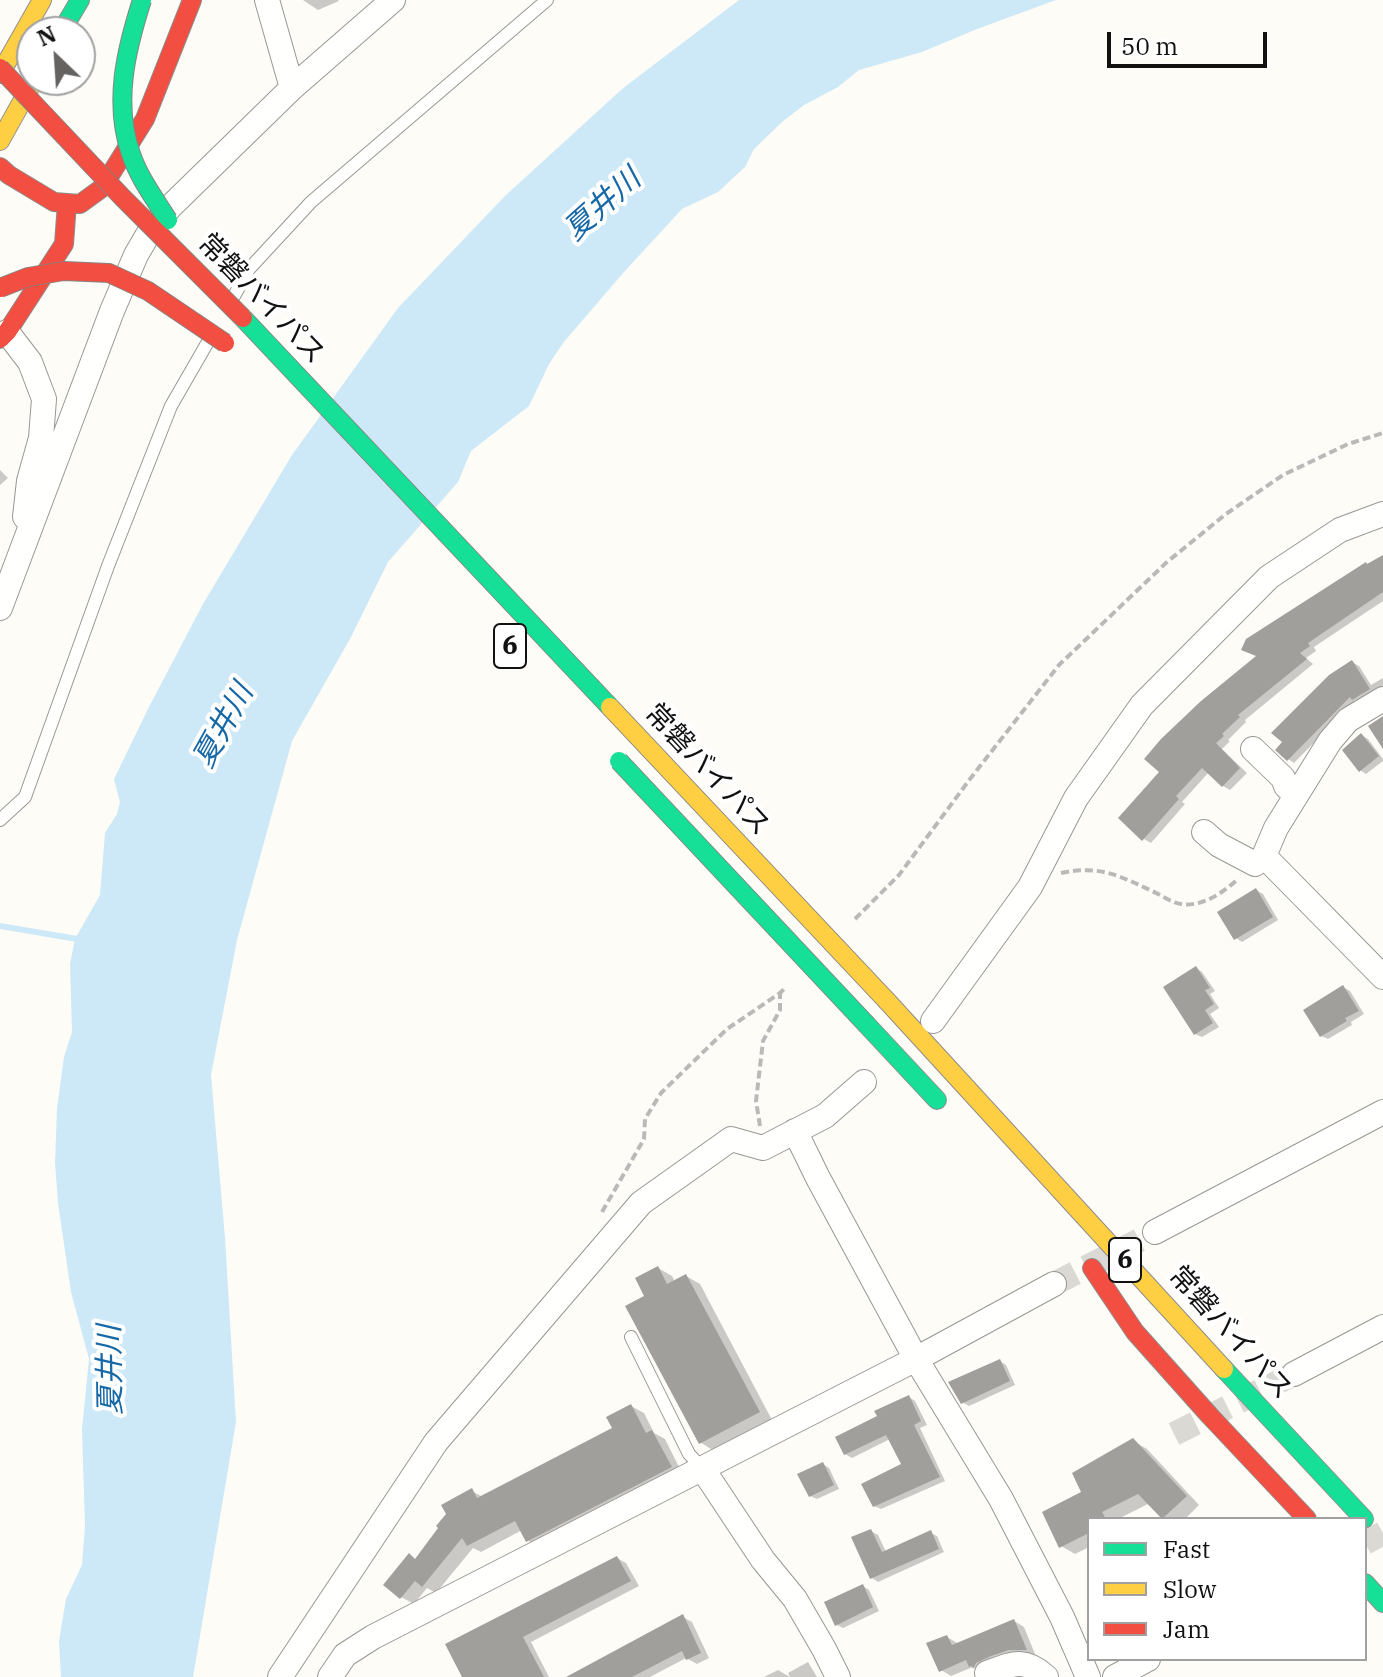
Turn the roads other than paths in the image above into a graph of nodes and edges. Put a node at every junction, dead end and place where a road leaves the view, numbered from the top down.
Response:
1 (40, 0) edge
2 (142, 0) edge
3 (192, 0) edge
4 (267, 0) edge
5 (393, 0) edge
6 (547, 0) edge
7 (0, 68) edge
8 (0, 74) edge
9 (292, 88) junction
10 (25, 96) edge
11 (0, 99) edge
12 (32, 132) dead end
13 (0, 141) edge
14 (0, 167) edge
15 (84, 187) dead end
16 (67, 203) junction
17 (105, 210) dead end
18 (126, 232) dead end
19 (158, 265) dead end
20 (0, 288) edge
21 (177, 288) dead end
22 (233, 313) junction
23 (218, 324) dead end
24 (3, 335) edge
25 (1383, 514) edge
26 (22, 550) junction
27 (0, 608) edge
28 (1383, 699) edge
29 (606, 747) dead end
30 (1253, 749) dead end
31 (1296, 795) junction
32 (0, 820) edge
33 (1204, 832) dead end
34 (1255, 864) road end
35 (1383, 977) edge
36 (933, 1021) dead end
37 (864, 1082) dead end
38 (1383, 1112) edge
39 (953, 1117) dead end
40 (795, 1131) junction
41 (1155, 1232) tunnel mouth
42 (1054, 1284) tunnel mouth
43 (1383, 1327) edge
44 (631, 1337) dead end
45 (916, 1359) junction
46 (1191, 1368) dead end
47 (1230, 1374) junction
48 (1294, 1374) tunnel mouth
49 (1266, 1450) dead end
50 (702, 1468) junction
51 (1383, 1513) edge
52 (1313, 1514) edge
53 (1362, 1517) edge
54 (1367, 1585) edge
55 (1383, 1603) edge
56 (1144, 1661) edge
57 (292, 1667) edge
58 (987, 1673) dead end
59 (280, 1677) edge
60 (330, 1677) edge
61 (838, 1677) edge
62 (1046, 1677) edge
63 (1088, 1677) edge
64 (1115, 1677) edge

1 - 8 main road
2 - 22 main road, bridge
3 - 16 main road
4 - 9 street
5 - 9 street
6 - 22 lane
7 - 22 main road, 常磐バイパス / 6, bridge
9 - 26 street
10 - 13 main road
11 - 12 main road
14 - 16 main road
15 - 17 main road
16 - 24 main road
18 - 19 main road, 常磐バイパス
20 - 21 main road, 常磐バイパス, bridge
22 - 47 main road, 常磐バイパス / 6, bridge
23 - 32 lane
24 - 26 street
25 - 36 street
26 - 27 street
28 - 31 street
29 - 39 main road, 常磐バイパス, bridge
30 - 31 street
31 - 35 street
33 - 34 street
37 - 40 street
38 - 41 street
40 - 45 street
40 - 57 street
42 - 45 street
43 - 48 street
44 - 50 lane
45 - 50 street
45 - 63 street
46 - 52 main road, 常磐バイパス / 6
47 - 51 main road
47 - 53 main road, 常磐バイパス / 6
49 - 52 main road
50 - 60 street
50 - 61 street
54 - 55 main road
56 - 64 street
57 - 59 street
58 - 62 street

